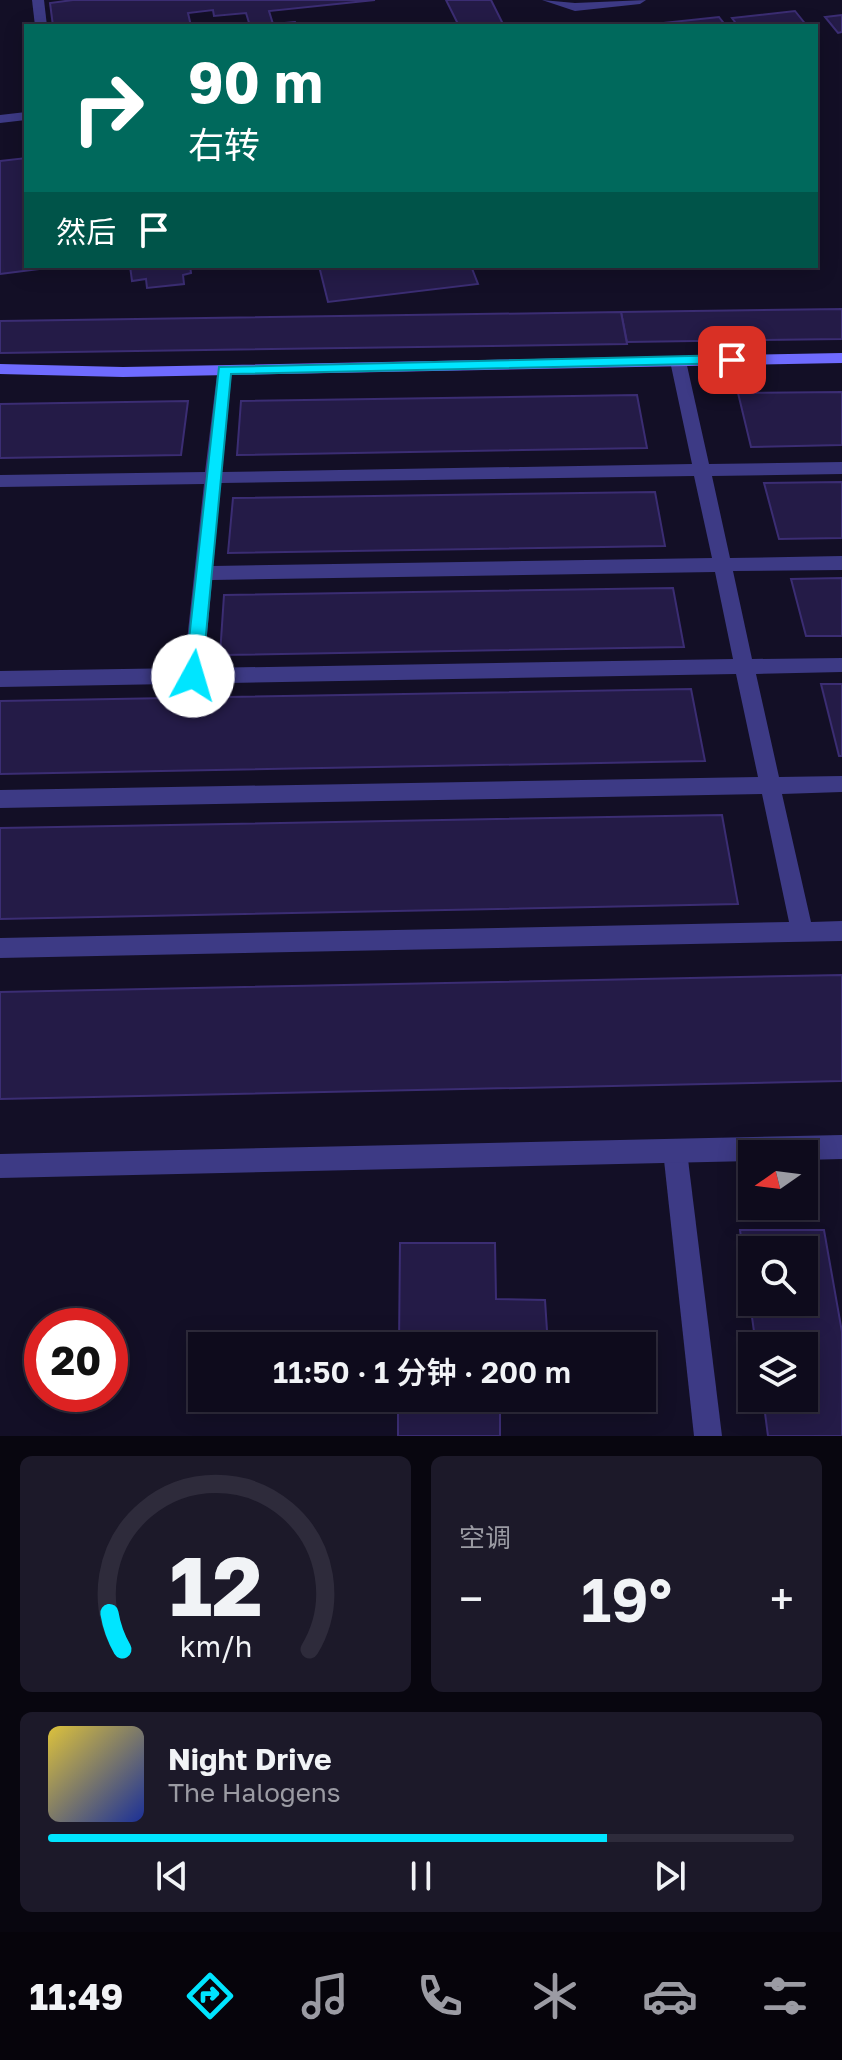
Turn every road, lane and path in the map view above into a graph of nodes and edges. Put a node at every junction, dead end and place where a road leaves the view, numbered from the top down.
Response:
1 (38, 0) edge
2 (548, 0) edge
3 (640, 0) edge
4 (41, 24) edge
5 (24, 116) edge
6 (0, 119) edge
7 (842, 358) edge
8 (678, 361) junction
9 (0, 369) edge
10 (224, 370) junction
11 (842, 468) edge
12 (702, 470) junction
13 (213, 478) junction
14 (0, 481) edge
15 (842, 563) edge
16 (722, 565) junction
17 (203, 573) junction
18 (842, 665) edge
19 (744, 667) junction
20 (193, 676) junction
21 (0, 679) edge
22 (842, 784) edge
23 (770, 785) junction
24 (0, 799) edge
25 (842, 931) edge
26 (802, 932) junction
27 (0, 948) edge
28 (842, 1147) edge
29 (675, 1151) junction
30 (0, 1166) edge
31 (708, 1436) edge

1 - 4 street
2 - 3 street
5 - 6 street
7 - 8 street
8 - 10 street
8 - 12 street
9 - 10 street
10 - 13 street
11 - 12 street
12 - 13 street
12 - 16 street
13 - 14 street
13 - 17 street
15 - 16 street
16 - 17 street
16 - 19 street
17 - 20 street
18 - 19 street
19 - 20 street
19 - 23 street
20 - 21 street
22 - 23 street
23 - 24 street
23 - 26 street
25 - 26 street
26 - 27 street
28 - 29 street
29 - 30 street
29 - 31 street

